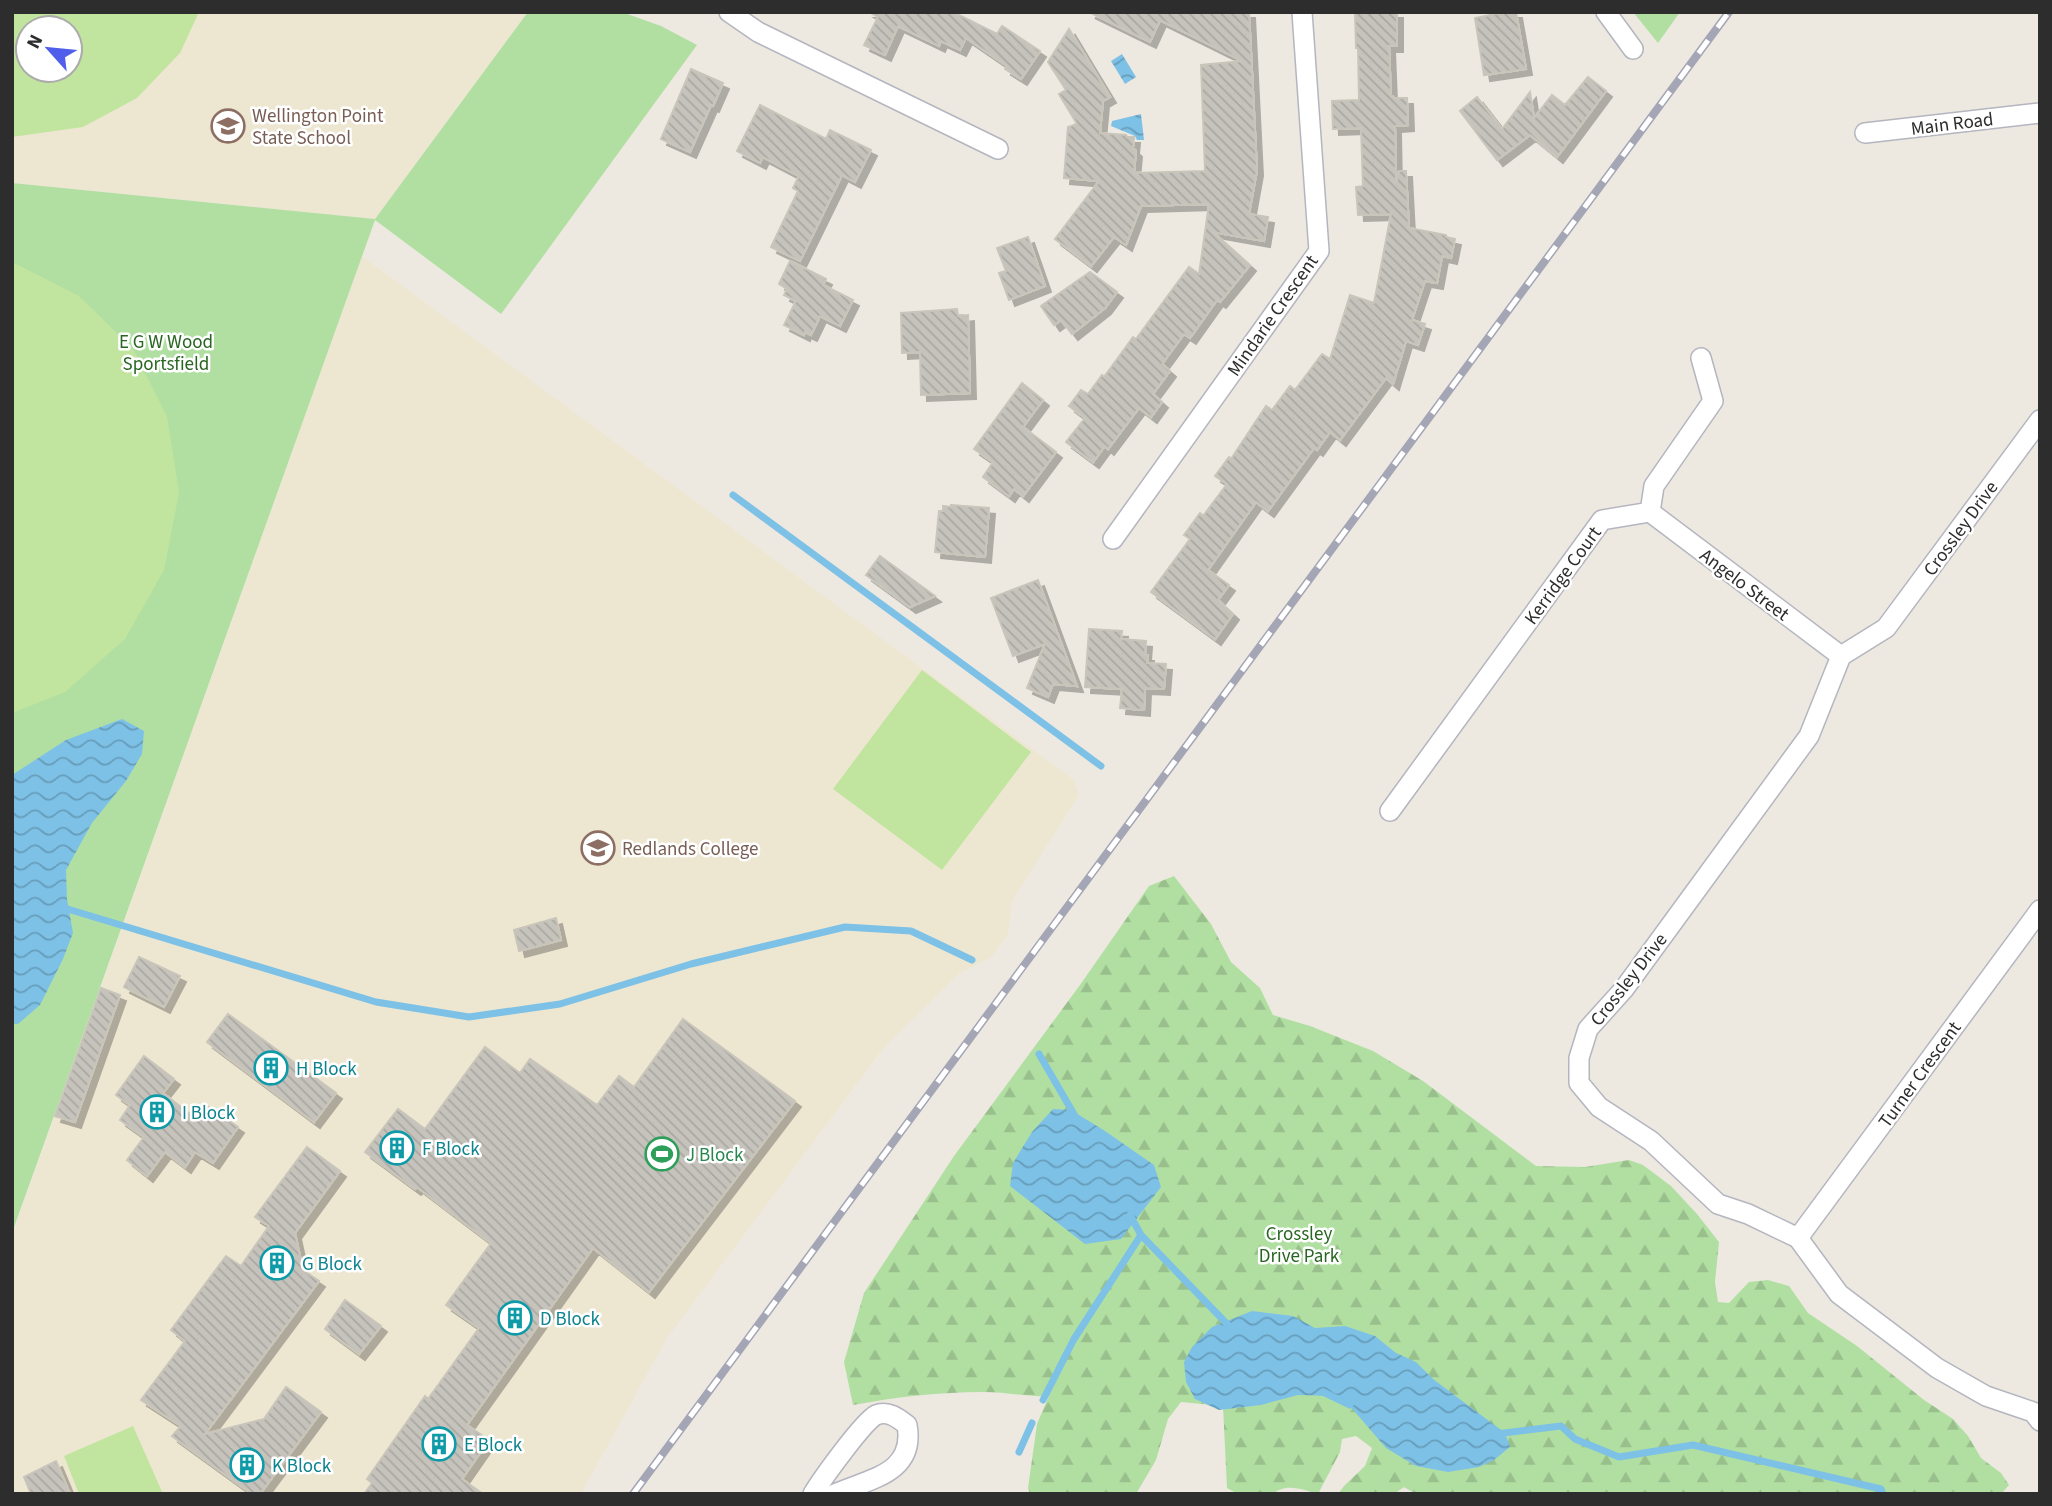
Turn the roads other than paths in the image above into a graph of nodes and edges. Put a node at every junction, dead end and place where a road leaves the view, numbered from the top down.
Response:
1 (729, 12) edge
2 (1302, 12) edge
3 (1606, 12) edge
4 (1633, 49) dead end
5 (2040, 113) edge
6 (1864, 134) dead end
7 (998, 149) dead end
8 (1701, 358) dead end
9 (2040, 420) edge
10 (1650, 512) junction
11 (1113, 539) dead end
12 (1841, 656) junction
13 (1390, 811) dead end
14 (2040, 910) edge
15 (1798, 1238) junction
16 (2038, 1412) edge
17 (813, 1494) edge
18 (835, 1494) edge

1 - 7 street
2 - 11 street, Mindarie Crescent
3 - 4 street
5 - 6 street, Main Road
8 - 10 street
9 - 12 street, Crossley Drive
10 - 12 street, Angelo Street
10 - 13 street, Kerridge Court
12 - 15 street, Crossley Drive
14 - 15 street, Turner Crescent
15 - 16 street, Crossley Drive
17 - 18 street

